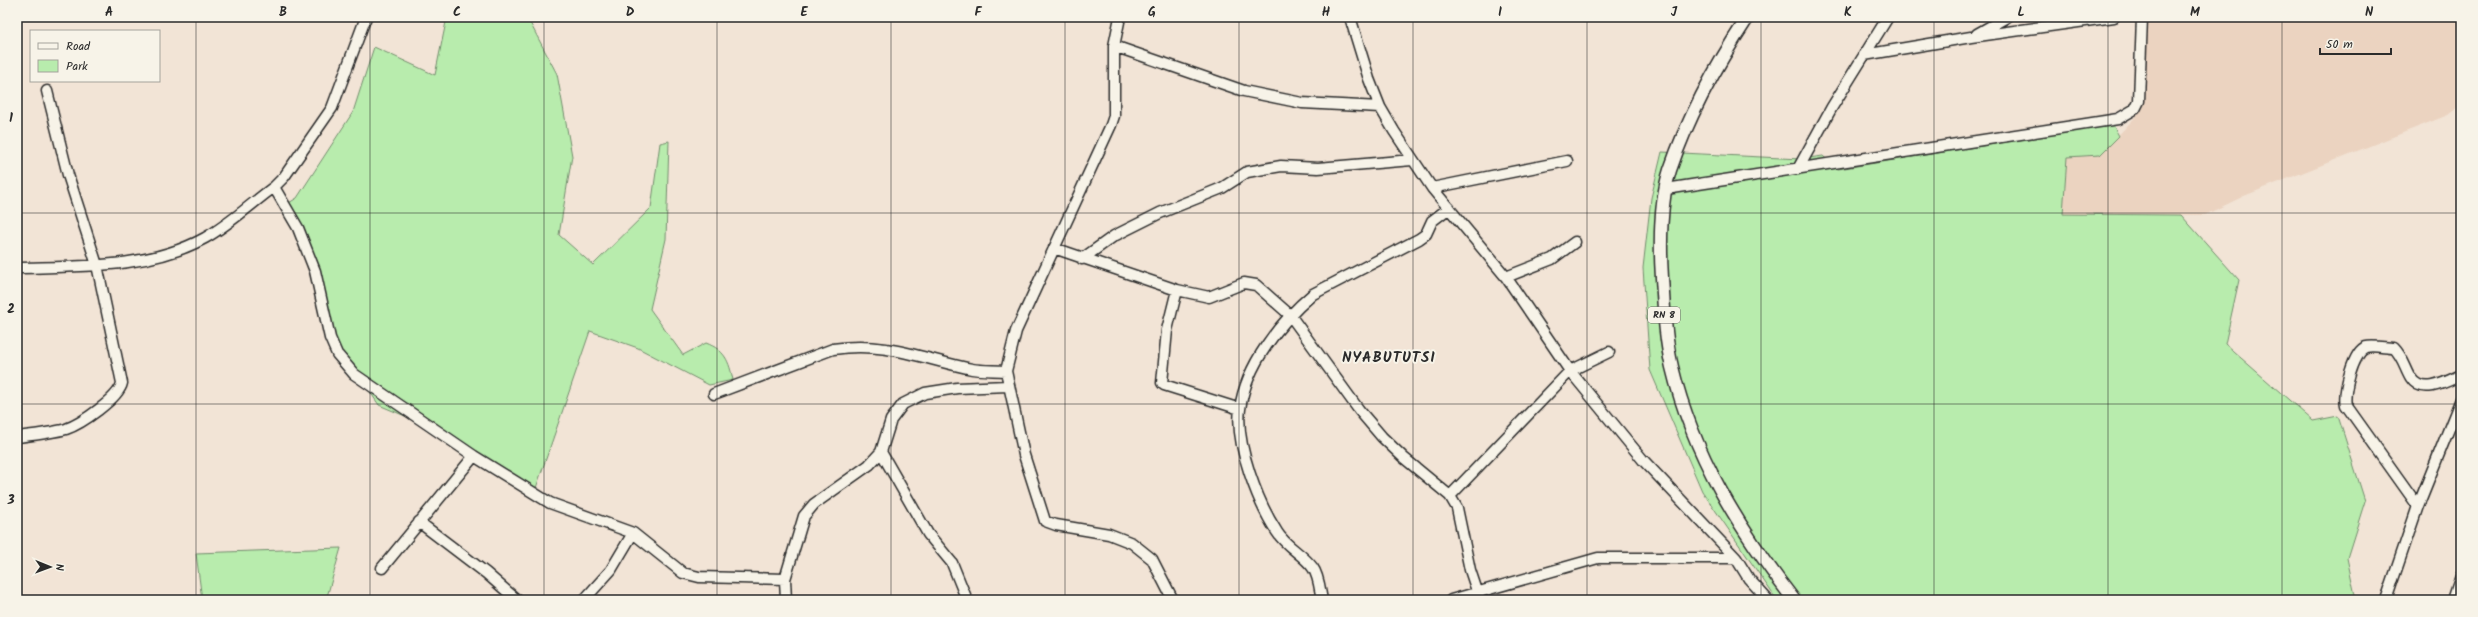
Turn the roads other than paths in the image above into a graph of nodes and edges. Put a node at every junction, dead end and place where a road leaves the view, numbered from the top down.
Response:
1 (366, 17) edge
2 (1120, 17) edge
3 (1350, 17) edge
4 (1748, 17) edge
5 (1888, 17) edge
6 (2007, 17) edge
7 (2114, 17) edge
8 (2142, 17) edge
9 (1971, 37) junction
10 (1114, 46) junction
11 (1864, 55) junction
12 (47, 91) dead end
13 (1380, 107) junction
14 (1412, 160) junction
15 (1567, 161) dead end
16 (1798, 170) junction
17 (274, 187) junction
18 (1432, 188) junction
19 (1666, 189) junction
20 (1449, 208) junction
21 (1575, 242) dead end
22 (1054, 248) junction
23 (1082, 259) junction
24 (97, 266) junction
25 (17, 268) edge
26 (1506, 277) junction
27 (1177, 290) junction
28 (1290, 315) junction
29 (1609, 352) dead end
30 (1006, 371) junction
31 (1570, 371) junction
32 (2461, 375) edge
33 (1008, 386) junction
34 (714, 394) dead end
35 (2461, 399) edge
36 (1240, 409) junction
37 (17, 437) edge
38 (882, 452) junction
39 (474, 456) junction
40 (1450, 496) junction
41 (2418, 506) junction
42 (419, 522) junction
43 (633, 533) junction
44 (1736, 558) junction
45 (382, 568) dead end
46 (2461, 576) edge
47 (785, 579) junction
48 (1477, 591) junction
49 (517, 600) edge
50 (584, 600) edge
51 (786, 600) edge
52 (967, 600) edge
53 (1173, 600) edge
54 (1322, 600) edge
55 (1451, 600) edge
56 (1768, 600) edge
57 (1794, 600) edge
58 (2386, 600) edge
59 (2454, 600) edge

1 - 17 street
2 - 10 street
3 - 13 street
4 - 19 main road, RN 8
5 - 11 street
6 - 9 street
7 - 9 street
8 - 16 street
9 - 11 street
10 - 13 street
10 - 22 street
11 - 16 street
12 - 24 street
13 - 14 street
14 - 18 street
14 - 23 street
15 - 18 street
16 - 19 street
17 - 24 street
17 - 39 street
18 - 20 street
19 - 57 main road, RN 8
20 - 26 street
20 - 28 street
21 - 26 street
22 - 23 street
22 - 30 street
23 - 27 street
24 - 25 street
24 - 37 street
26 - 31 street
27 - 28 street
27 - 36 street
28 - 36 street
28 - 40 street
29 - 31 street
30 - 33 street
30 - 34 street
31 - 40 street
31 - 44 street
32 - 41 street
33 - 38 street
33 - 53 street
35 - 41 street
36 - 54 street
38 - 47 street
38 - 52 street
39 - 42 street
39 - 43 street
40 - 48 street
41 - 58 street
42 - 45 street
42 - 49 street
43 - 47 street
43 - 50 street
44 - 48 street
44 - 56 street
46 - 59 street
47 - 51 street
48 - 55 street

